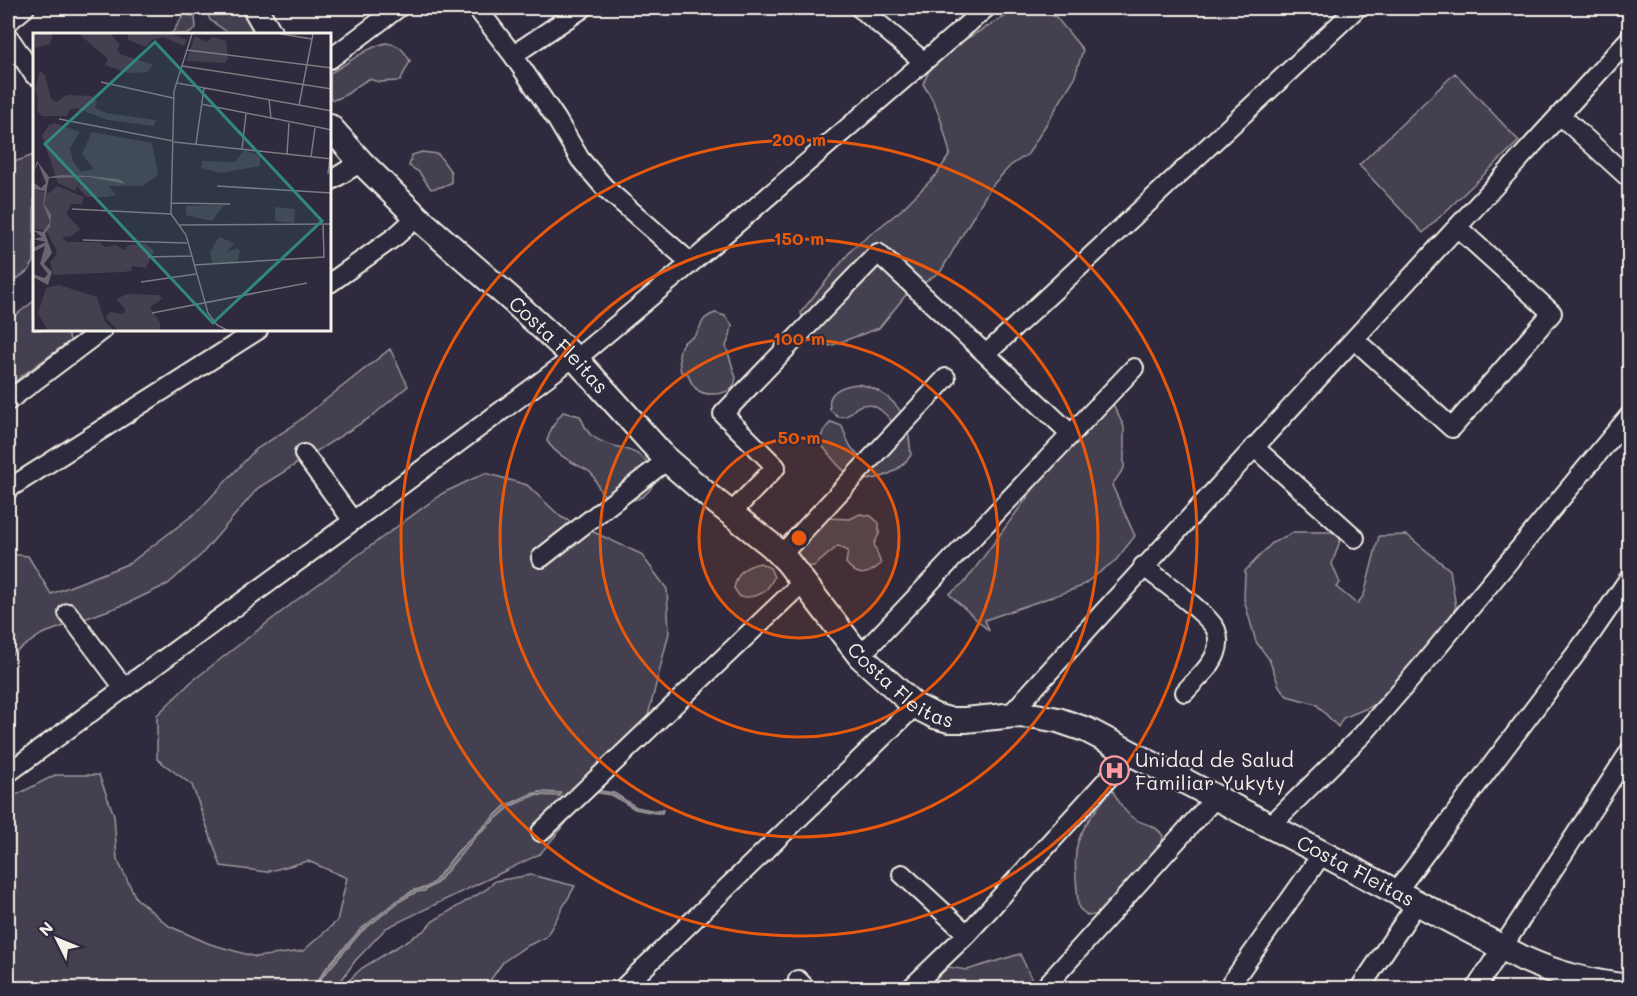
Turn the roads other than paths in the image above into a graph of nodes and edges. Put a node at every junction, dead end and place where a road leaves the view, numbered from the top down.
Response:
1 (25, 8) edge
2 (255, 8) edge
3 (398, 8) edge
4 (477, 8) edge
5 (583, 8) edge
6 (860, 8) edge
7 (986, 8) edge
8 (1357, 8) edge
9 (8, 22) edge
10 (269, 33) edge
11 (8, 36) edge
12 (1629, 38) edge
13 (513, 55) junction
14 (332, 58) edge
15 (923, 61) junction
16 (33, 74) edge
17 (1560, 116) junction
18 (332, 129) edge
19 (361, 162) junction
20 (1629, 179) edge
21 (332, 180) edge
22 (417, 218) junction
23 (1458, 228) junction
24 (691, 263) junction
25 (332, 282) edge
26 (99, 332) edge
27 (255, 332) edge
28 (1355, 339) junction
29 (986, 354) junction
30 (575, 358) junction
31 (1134, 368) dead end
32 (946, 378) dead end
33 (8, 401) edge
34 (1629, 415) edge
35 (1071, 434) junction
36 (1254, 447) junction
37 (304, 454) dead end
38 (667, 460) junction
39 (8, 489) edge
40 (731, 513) junction
41 (353, 521) junction
42 (1355, 538) dead end
43 (781, 555) junction
44 (541, 558) dead end
45 (1143, 566) junction
46 (1629, 577) edge
47 (803, 582) junction
48 (68, 612) dead end
49 (860, 656) junction
50 (124, 688) junction
51 (1185, 692) dead end
52 (915, 706) junction
53 (1009, 716) junction
54 (1629, 752) edge
55 (1132, 753) junction
56 (8, 773) edge
57 (1216, 798) junction
58 (1270, 826) junction
59 (540, 832) dead end
60 (1322, 854) junction
61 (902, 873) dead end
62 (1406, 898) junction
63 (967, 934) junction
64 (1502, 947) junction
65 (1629, 987) edge
66 (623, 988) edge
67 (911, 988) edge
68 (1044, 988) edge
69 (1228, 988) edge
70 (1360, 988) edge
71 (1476, 988) edge

1 - 9 street
2 - 10 main road
3 - 14 street
4 - 13 street
5 - 13 street
6 - 15 street
7 - 15 street
8 - 29 street
11 - 16 street
12 - 17 street
13 - 24 street
15 - 24 street
17 - 20 street
17 - 23 street
18 - 19 main road, Costa Fleitas
19 - 21 street
19 - 22 main road, Costa Fleitas
22 - 25 street
22 - 30 main road, Costa Fleitas
23 - 28 street
23 - 28 street
24 - 30 street
26 - 33 street
27 - 39 street
28 - 36 street
29 - 35 street
29 - 40 street
30 - 38 main road, Costa Fleitas
30 - 41 street
31 - 35 street
32 - 43 street
34 - 58 street
35 - 49 street
36 - 42 street
36 - 45 street
37 - 41 street
38 - 40 main road, Costa Fleitas
38 - 44 street
40 - 43 main road, Costa Fleitas
41 - 50 street
43 - 47 main road, Costa Fleitas
45 - 51 street
45 - 53 street
46 - 62 street
47 - 49 main road, Costa Fleitas
47 - 59 street
48 - 50 street
49 - 52 main road, Costa Fleitas
50 - 56 street
52 - 53 main road, Costa Fleitas
52 - 66 street
53 - 55 main road, Costa Fleitas
54 - 64 street
55 - 57 main road, Costa Fleitas
55 - 63 street
57 - 58 main road, Costa Fleitas
57 - 68 street
58 - 60 main road, Costa Fleitas
60 - 62 main road, Costa Fleitas
60 - 69 street
61 - 63 street
62 - 64 main road, Costa Fleitas
62 - 70 street
63 - 67 street
64 - 65 main road, Costa Fleitas
64 - 71 street

